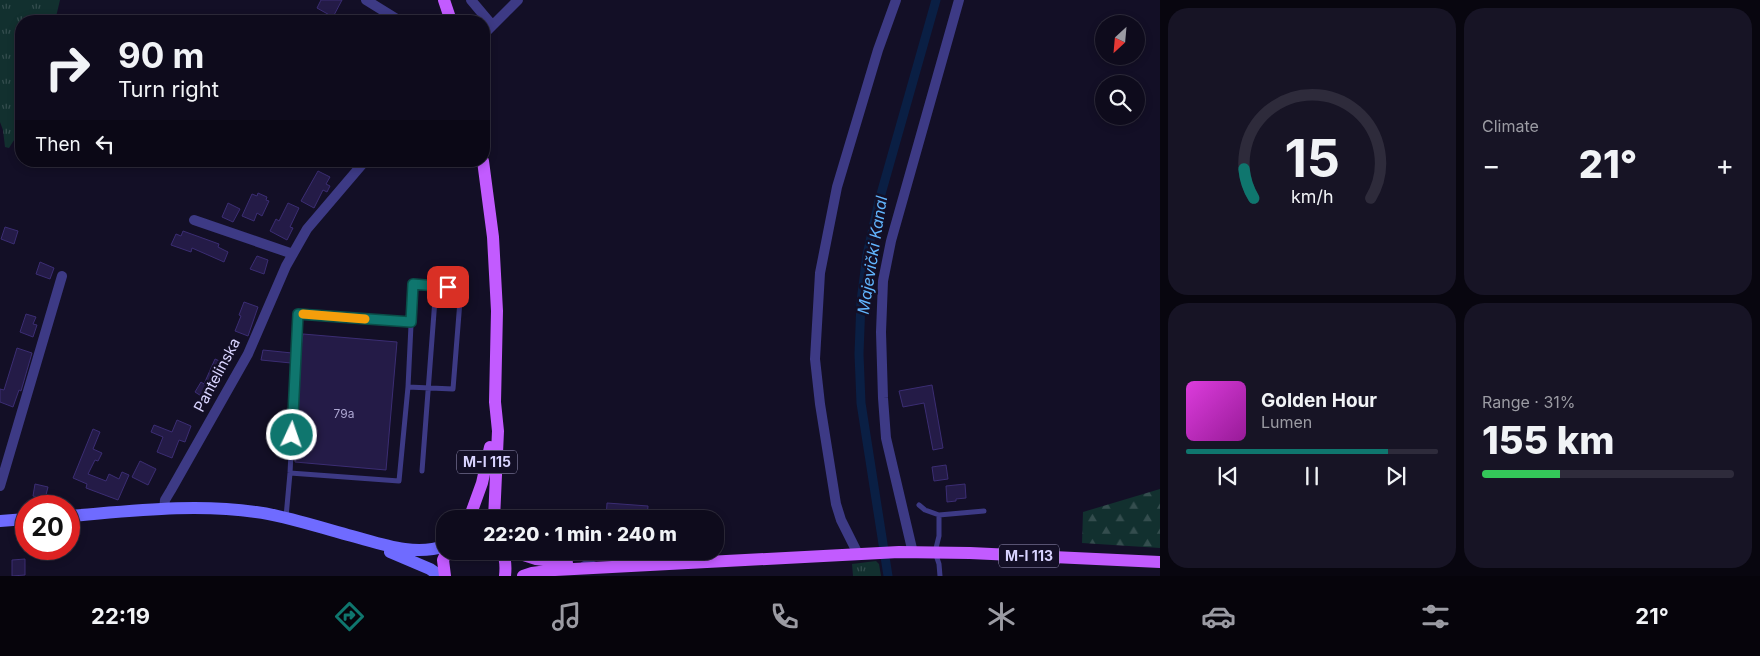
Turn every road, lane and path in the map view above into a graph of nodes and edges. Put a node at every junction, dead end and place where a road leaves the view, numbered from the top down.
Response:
1 (366, 0) edge
2 (444, 0) edge
3 (472, 0) edge
4 (518, 0) edge
5 (896, 0) edge
6 (959, 0) edge
7 (390, 15) edge
8 (449, 15) edge
9 (484, 15) edge
10 (490, 22) edge
11 (492, 25) junction
12 (490, 27) edge
13 (360, 167) edge
14 (484, 167) edge
15 (194, 220) dead end
16 (293, 254) junction
17 (62, 276) dead end
18 (436, 286) junction
19 (411, 322) junction
20 (408, 387) junction
21 (429, 388) junction
22 (495, 402) junction
23 (422, 471) dead end
24 (290, 473) junction
25 (0, 486) edge
26 (919, 504) dead end
27 (164, 509) junction
28 (474, 510) edge
29 (494, 510) edge
30 (984, 511) dead end
31 (80, 515) edge
32 (939, 515) junction
33 (286, 518) junction
34 (15, 520) edge
35 (0, 521) edge
36 (344, 534) junction
37 (436, 549) edge
38 (935, 552) junction
39 (864, 553) junction
40 (913, 553) junction
41 (443, 560) edge
42 (505, 560) edge
43 (545, 560) edge
44 (592, 560) edge
45 (681, 560) edge
46 (1160, 562) edge
47 (583, 564) junction
48 (688, 564) junction
49 (610, 566) junction
50 (440, 576) edge
51 (445, 576) edge
52 (505, 576) edge
53 (523, 576) edge
54 (940, 576) edge

1 - 7 street
2 - 8 main road
3 - 9 street
4 - 11 street
5 - 39 street
6 - 40 street
10 - 11 street
11 - 12 street
13 - 16 street, Pantelinska
14 - 22 main road, M-I 115
15 - 16 street
16 - 27 street, Pantelinska
17 - 25 street
18 - 19 lane
18 - 21 lane
18 - 21 lane
19 - 20 lane
19 - 24 lane
20 - 21 lane
20 - 24 lane
21 - 23 lane
22 - 28 main road, M-I 115
22 - 29 main road, M-I 115
24 - 33 lane
26 - 32 lane
27 - 31 main road
27 - 33 main road
30 - 32 lane
32 - 38 lane
33 - 36 main road
34 - 35 main road
36 - 37 main road
36 - 50 main road
38 - 40 main road, M-I 113
38 - 46 main road, M-I 113
38 - 54 lane
39 - 40 main road, M-I 113
39 - 48 main road, M-I 113
41 - 51 main road
42 - 52 main road
43 - 47 main road, M-I 113
44 - 47 lane
45 - 48 lane
47 - 49 main road, M-I 113
48 - 49 main road, M-I 113
49 - 53 main road, M-I 113

